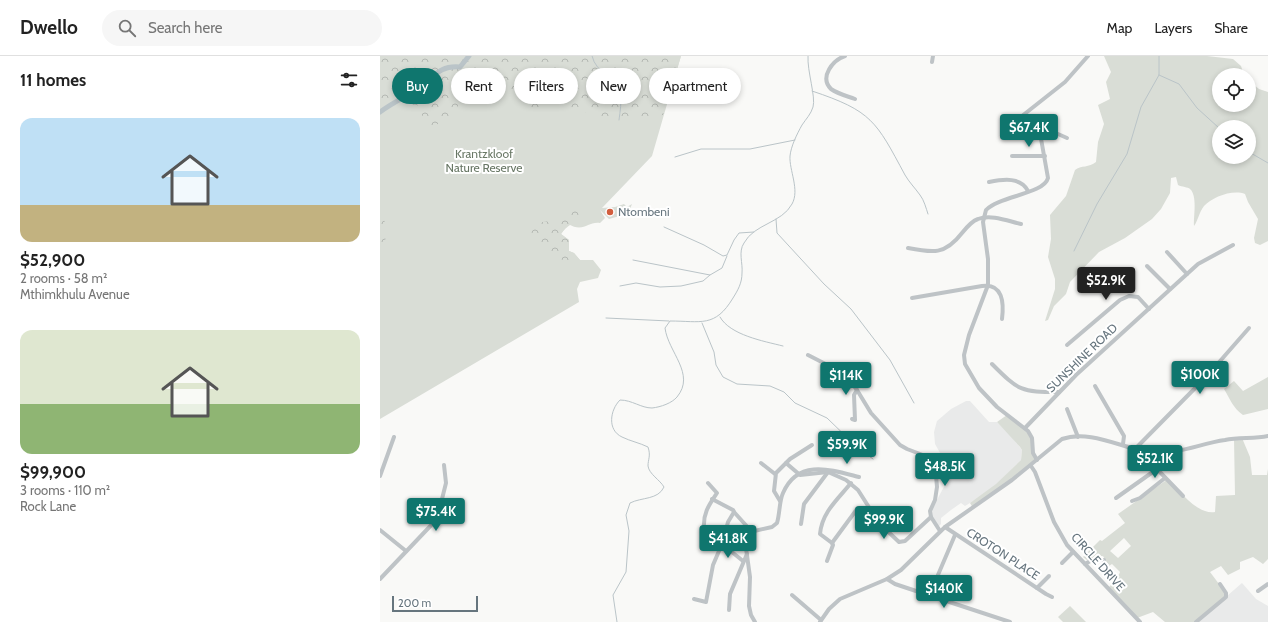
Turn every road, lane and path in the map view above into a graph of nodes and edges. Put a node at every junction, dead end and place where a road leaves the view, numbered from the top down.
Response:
1 (845, 56) edge
2 (933, 56) edge
3 (1088, 56) edge
4 (932, 62) dead end
5 (855, 99) dead end
6 (1040, 133) junction
7 (1067, 138) dead end
8 (1012, 156) dead end
9 (1045, 156) junction
10 (990, 182) dead end
11 (1028, 191) junction
12 (983, 218) junction
13 (1021, 224) dead end
14 (1233, 245) dead end
15 (908, 248) dead end
16 (1167, 252) dead end
17 (1147, 266) dead end
18 (1186, 273) junction
19 (988, 285) junction
20 (1170, 289) junction
21 (912, 298) dead end
22 (1149, 309) junction
23 (1002, 319) dead end
24 (1249, 328) dead end
25 (1067, 345) dead end
26 (808, 355) dead end
27 (992, 364) dead end
28 (1095, 386) dead end
29 (857, 390) junction
30 (1059, 392) junction
31 (1067, 409) dead end
32 (852, 419) dead end
33 (1025, 428) junction
34 (1268, 436) edge
35 (394, 437) dead end
36 (1078, 437) junction
37 (1123, 444) junction
38 (812, 445) dead end
39 (1136, 448) junction
40 (1145, 451) junction
41 (1038, 460) junction
42 (761, 463) dead end
43 (786, 463) junction
44 (444, 465) dead end
45 (1031, 466) junction
46 (1157, 469) junction
47 (828, 472) junction
48 (775, 474) junction
49 (799, 474) junction
50 (380, 476) edge
51 (859, 477) dead end
52 (1165, 478) junction
53 (708, 483) dead end
54 (851, 483) junction
55 (1183, 496) dead end
56 (1116, 498) dead end
57 (712, 499) junction
58 (780, 501) junction
59 (1132, 501) dead end
60 (868, 510) junction
61 (733, 511) junction
62 (931, 517) junction
63 (800, 524) dead end
64 (945, 527) junction
65 (704, 528) dead end
66 (380, 530) edge
67 (940, 531) junction
68 (752, 532) junction
69 (956, 535) junction
70 (832, 543) junction
71 (722, 544) junction
72 (406, 551) junction
73 (1073, 552) junction
74 (747, 554) junction
75 (1104, 560) dead end
76 (744, 561) junction
77 (827, 561) dead end
78 (1062, 563) dead end
79 (1084, 564) junction
80 (1049, 576) dead end
81 (380, 579) edge
82 (886, 579) junction
83 (1220, 584) dead end
84 (1268, 584) edge
85 (1037, 588) junction
86 (1258, 591) dead end
87 (792, 595) dead end
88 (929, 596) junction
89 (1052, 597) dead end
90 (694, 600) dead end
91 (729, 610) dead end
92 (820, 621) edge
93 (755, 622) edge
94 (1010, 622) edge
95 (1140, 622) edge
96 (1196, 622) edge

1 - 5 street
2 - 4 street
3 - 6 street
6 - 7 street
6 - 9 street
8 - 9 street
9 - 11 street
10 - 11 street
11 - 12 street
12 - 13 street
12 - 15 street
12 - 19 street
14 - 18 street, SUNSHINE ROAD
16 - 18 street
17 - 20 street
18 - 20 street, SUNSHINE ROAD
19 - 21 street
19 - 23 street
19 - 33 street
20 - 22 street, SUNSHINE ROAD
22 - 25 street
22 - 30 street, SUNSHINE ROAD
24 - 39 street
26 - 29 street
27 - 30 street
28 - 37 street
29 - 32 street
29 - 62 street
30 - 33 street, SUNSHINE ROAD
31 - 36 street
33 - 41 street
34 - 40 street
35 - 50 street
36 - 37 street
36 - 41 street
37 - 39 street
38 - 43 street
39 - 40 street
40 - 46 street
41 - 45 street
42 - 48 street
43 - 48 street
43 - 49 street
44 - 72 street
45 - 64 street
45 - 73 street, CIRCLE DRIVE
46 - 52 street
46 - 56 street
47 - 49 street
47 - 54 street
47 - 63 street
48 - 58 street
49 - 51 street
49 - 58 street
52 - 55 street
52 - 59 street
53 - 57 street
54 - 60 street
54 - 70 street
57 - 61 street
57 - 65 street
58 - 68 street
60 - 62 street
60 - 70 street
61 - 68 street
61 - 71 street
62 - 67 street
64 - 67 street
64 - 69 street, CROTON PLACE
66 - 72 street
67 - 82 street
68 - 74 street
69 - 85 street, CROTON PLACE
69 - 88 street
70 - 77 street
71 - 76 street
71 - 90 street
72 - 81 street
73 - 78 street
73 - 79 street, CIRCLE DRIVE
74 - 76 street
74 - 93 street
75 - 79 street
76 - 91 street
79 - 95 street, CIRCLE DRIVE
80 - 85 street
82 - 88 street
82 - 92 street
83 - 96 street
84 - 86 street
85 - 89 street, CROTON PLACE
87 - 92 street
88 - 94 street

